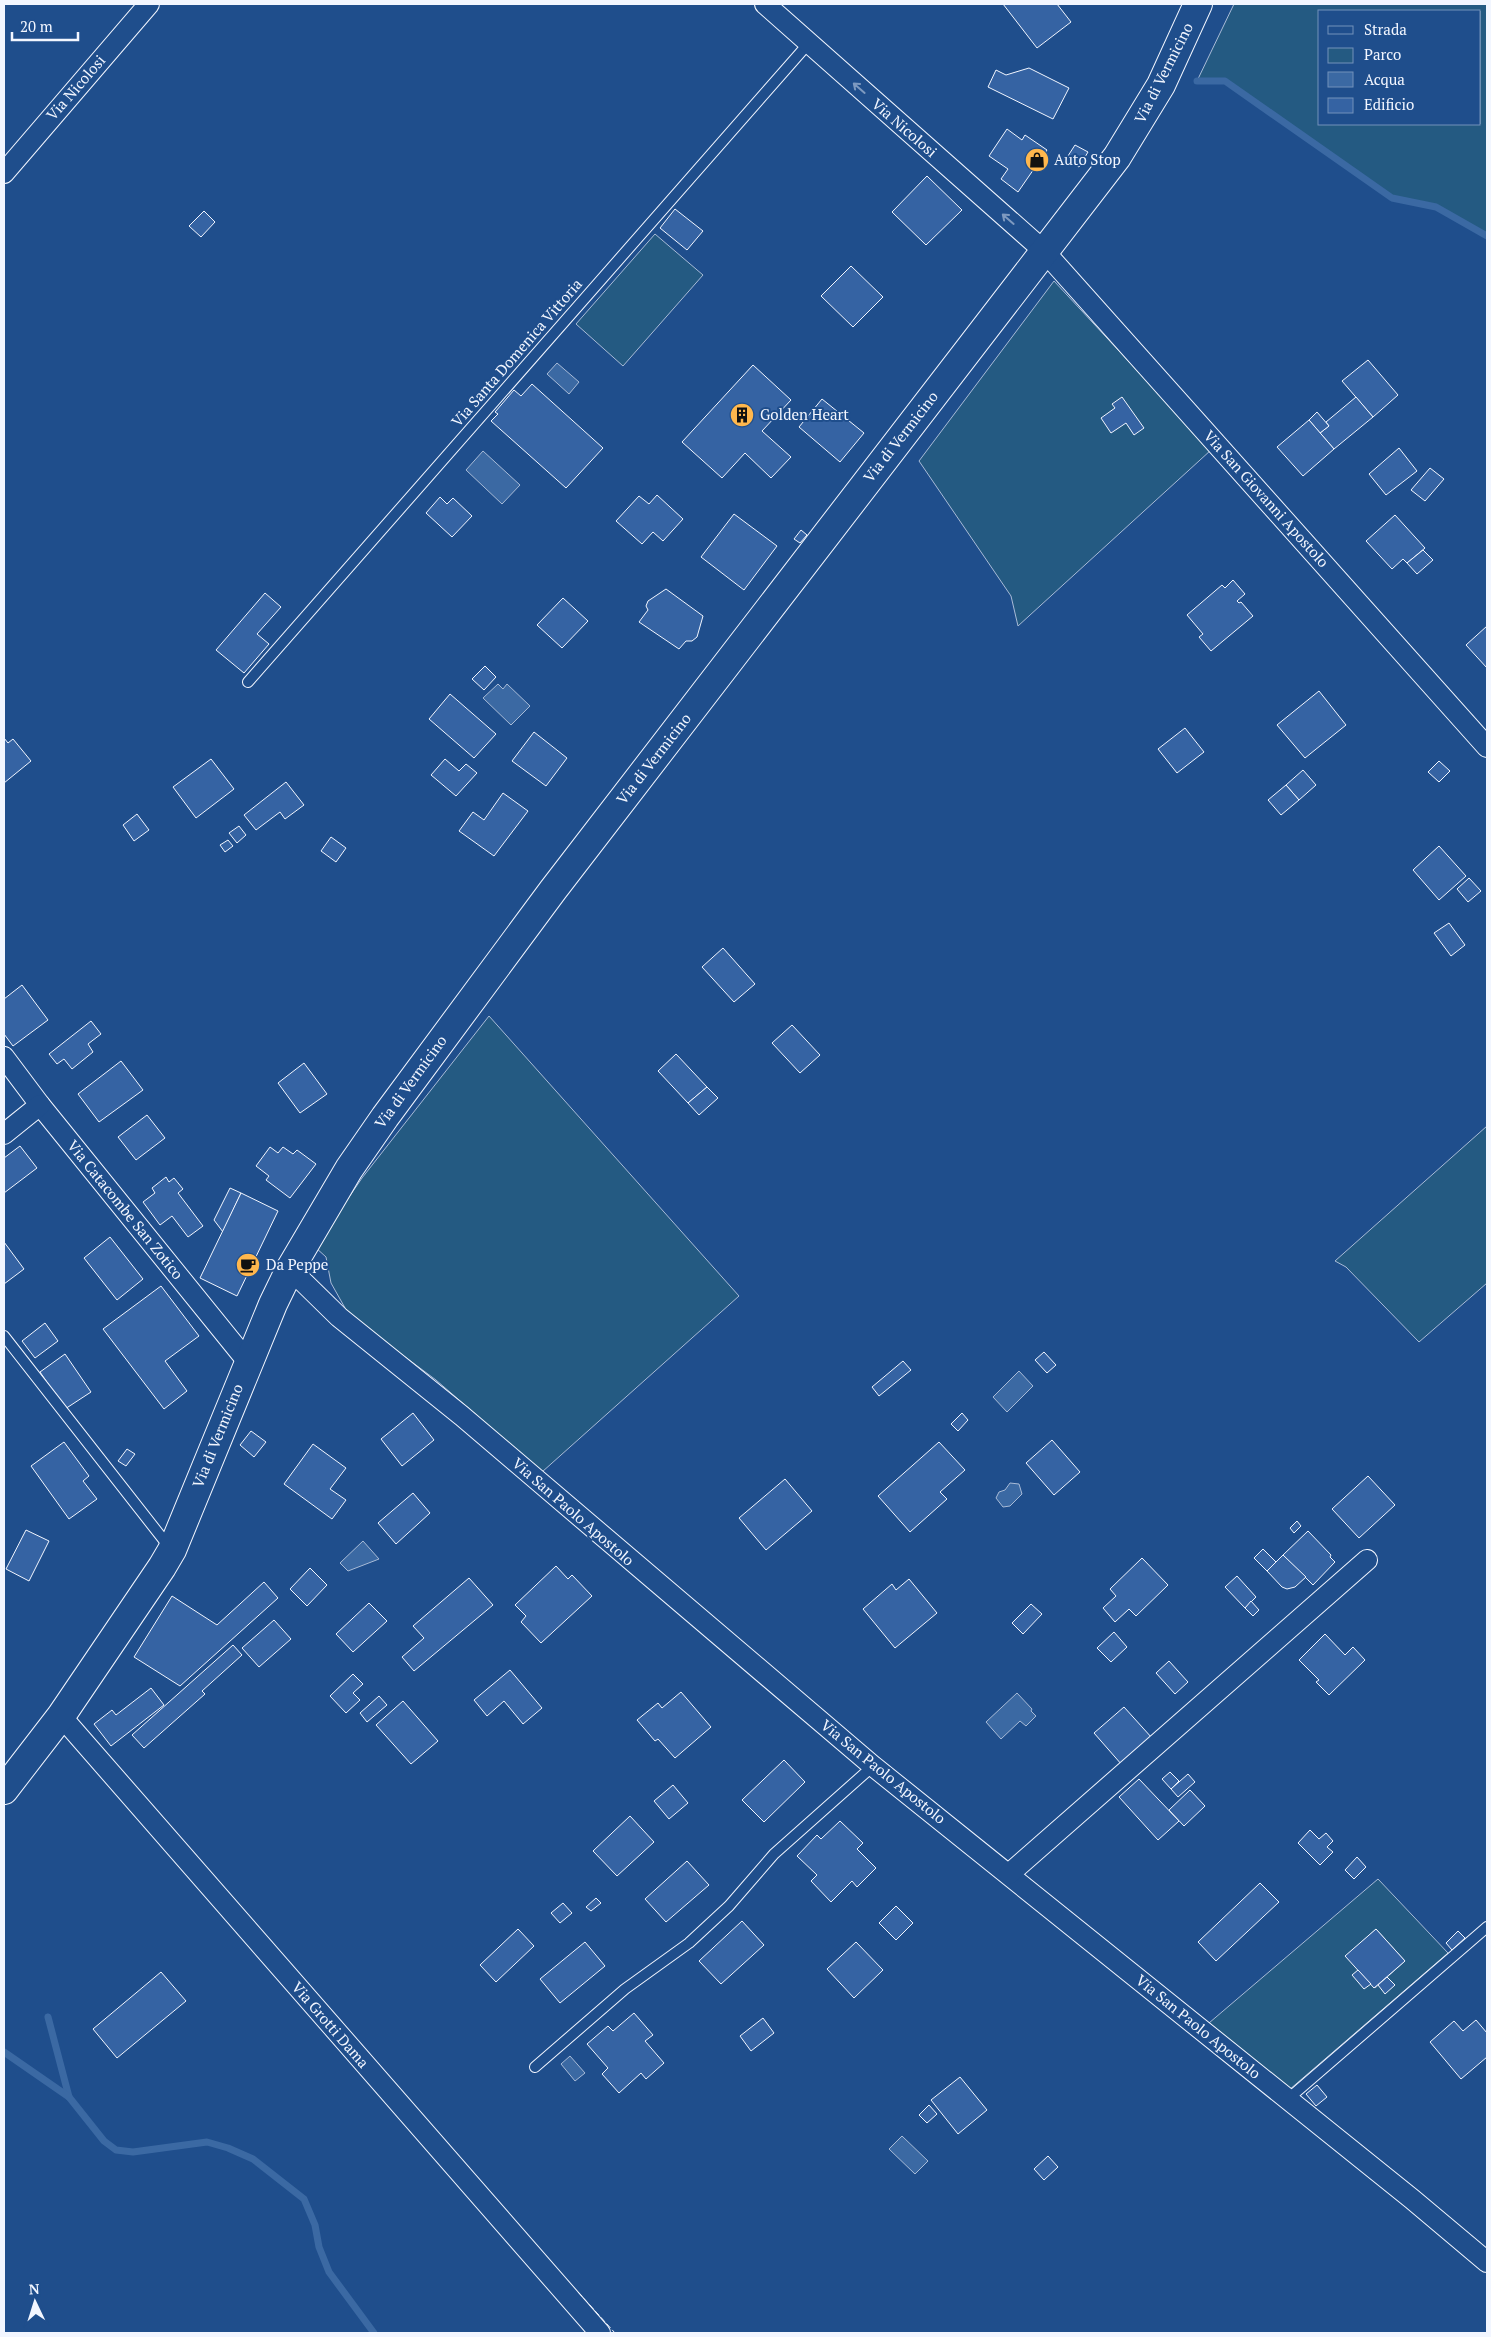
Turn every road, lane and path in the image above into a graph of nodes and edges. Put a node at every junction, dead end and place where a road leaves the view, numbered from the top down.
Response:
1 (149, 4) edge
2 (765, 4) edge
3 (1198, 4) edge
4 (808, 44) junction
5 (4, 173) edge
6 (1044, 251) junction
7 (248, 682) dead end
8 (1487, 747) edge
9 (4, 1057) edge
10 (40, 1106) junction
11 (4, 1134) edge
12 (290, 1269) junction
13 (4, 1336) edge
14 (248, 1362) junction
15 (172, 1550) junction
16 (1367, 1560) dead end
17 (61, 1716) junction
18 (874, 1766) junction
19 (4, 1790) edge
20 (1009, 1874) junction
21 (1487, 1927) edge
22 (535, 2067) dead end
23 (1288, 2099) junction
24 (1487, 2262) edge
25 (600, 2333) edge

1 - 5 street, Via Nicolosi
2 - 4 street, Via Nicolosi
3 - 6 main road, Via di Vermicino
6 -> 4 street, Via Nicolosi
4 - 7 lane, Via Santa Domenica Vittoria
6 - 8 street, Via San Giovanni Apostolo
6 - 12 main road, Via di Vermicino
9 - 10 street, Via Catacombe San Zotico
10 - 11 street
10 - 14 street, Via Catacombe San Zotico
12 - 14 main road, Via di Vermicino
12 - 18 street, Via San Paolo Apostolo
13 - 15 lane
14 - 15 main road, Via di Vermicino
15 - 17 main road, Via di Vermicino
16 - 20 street
17 - 19 main road, Via di Vermicino
17 - 25 street, Via Grotti Dama
18 - 20 street, Via San Paolo Apostolo
18 - 22 lane
20 - 23 street, Via San Paolo Apostolo
21 - 23 lane
23 - 24 street, Via San Paolo Apostolo

